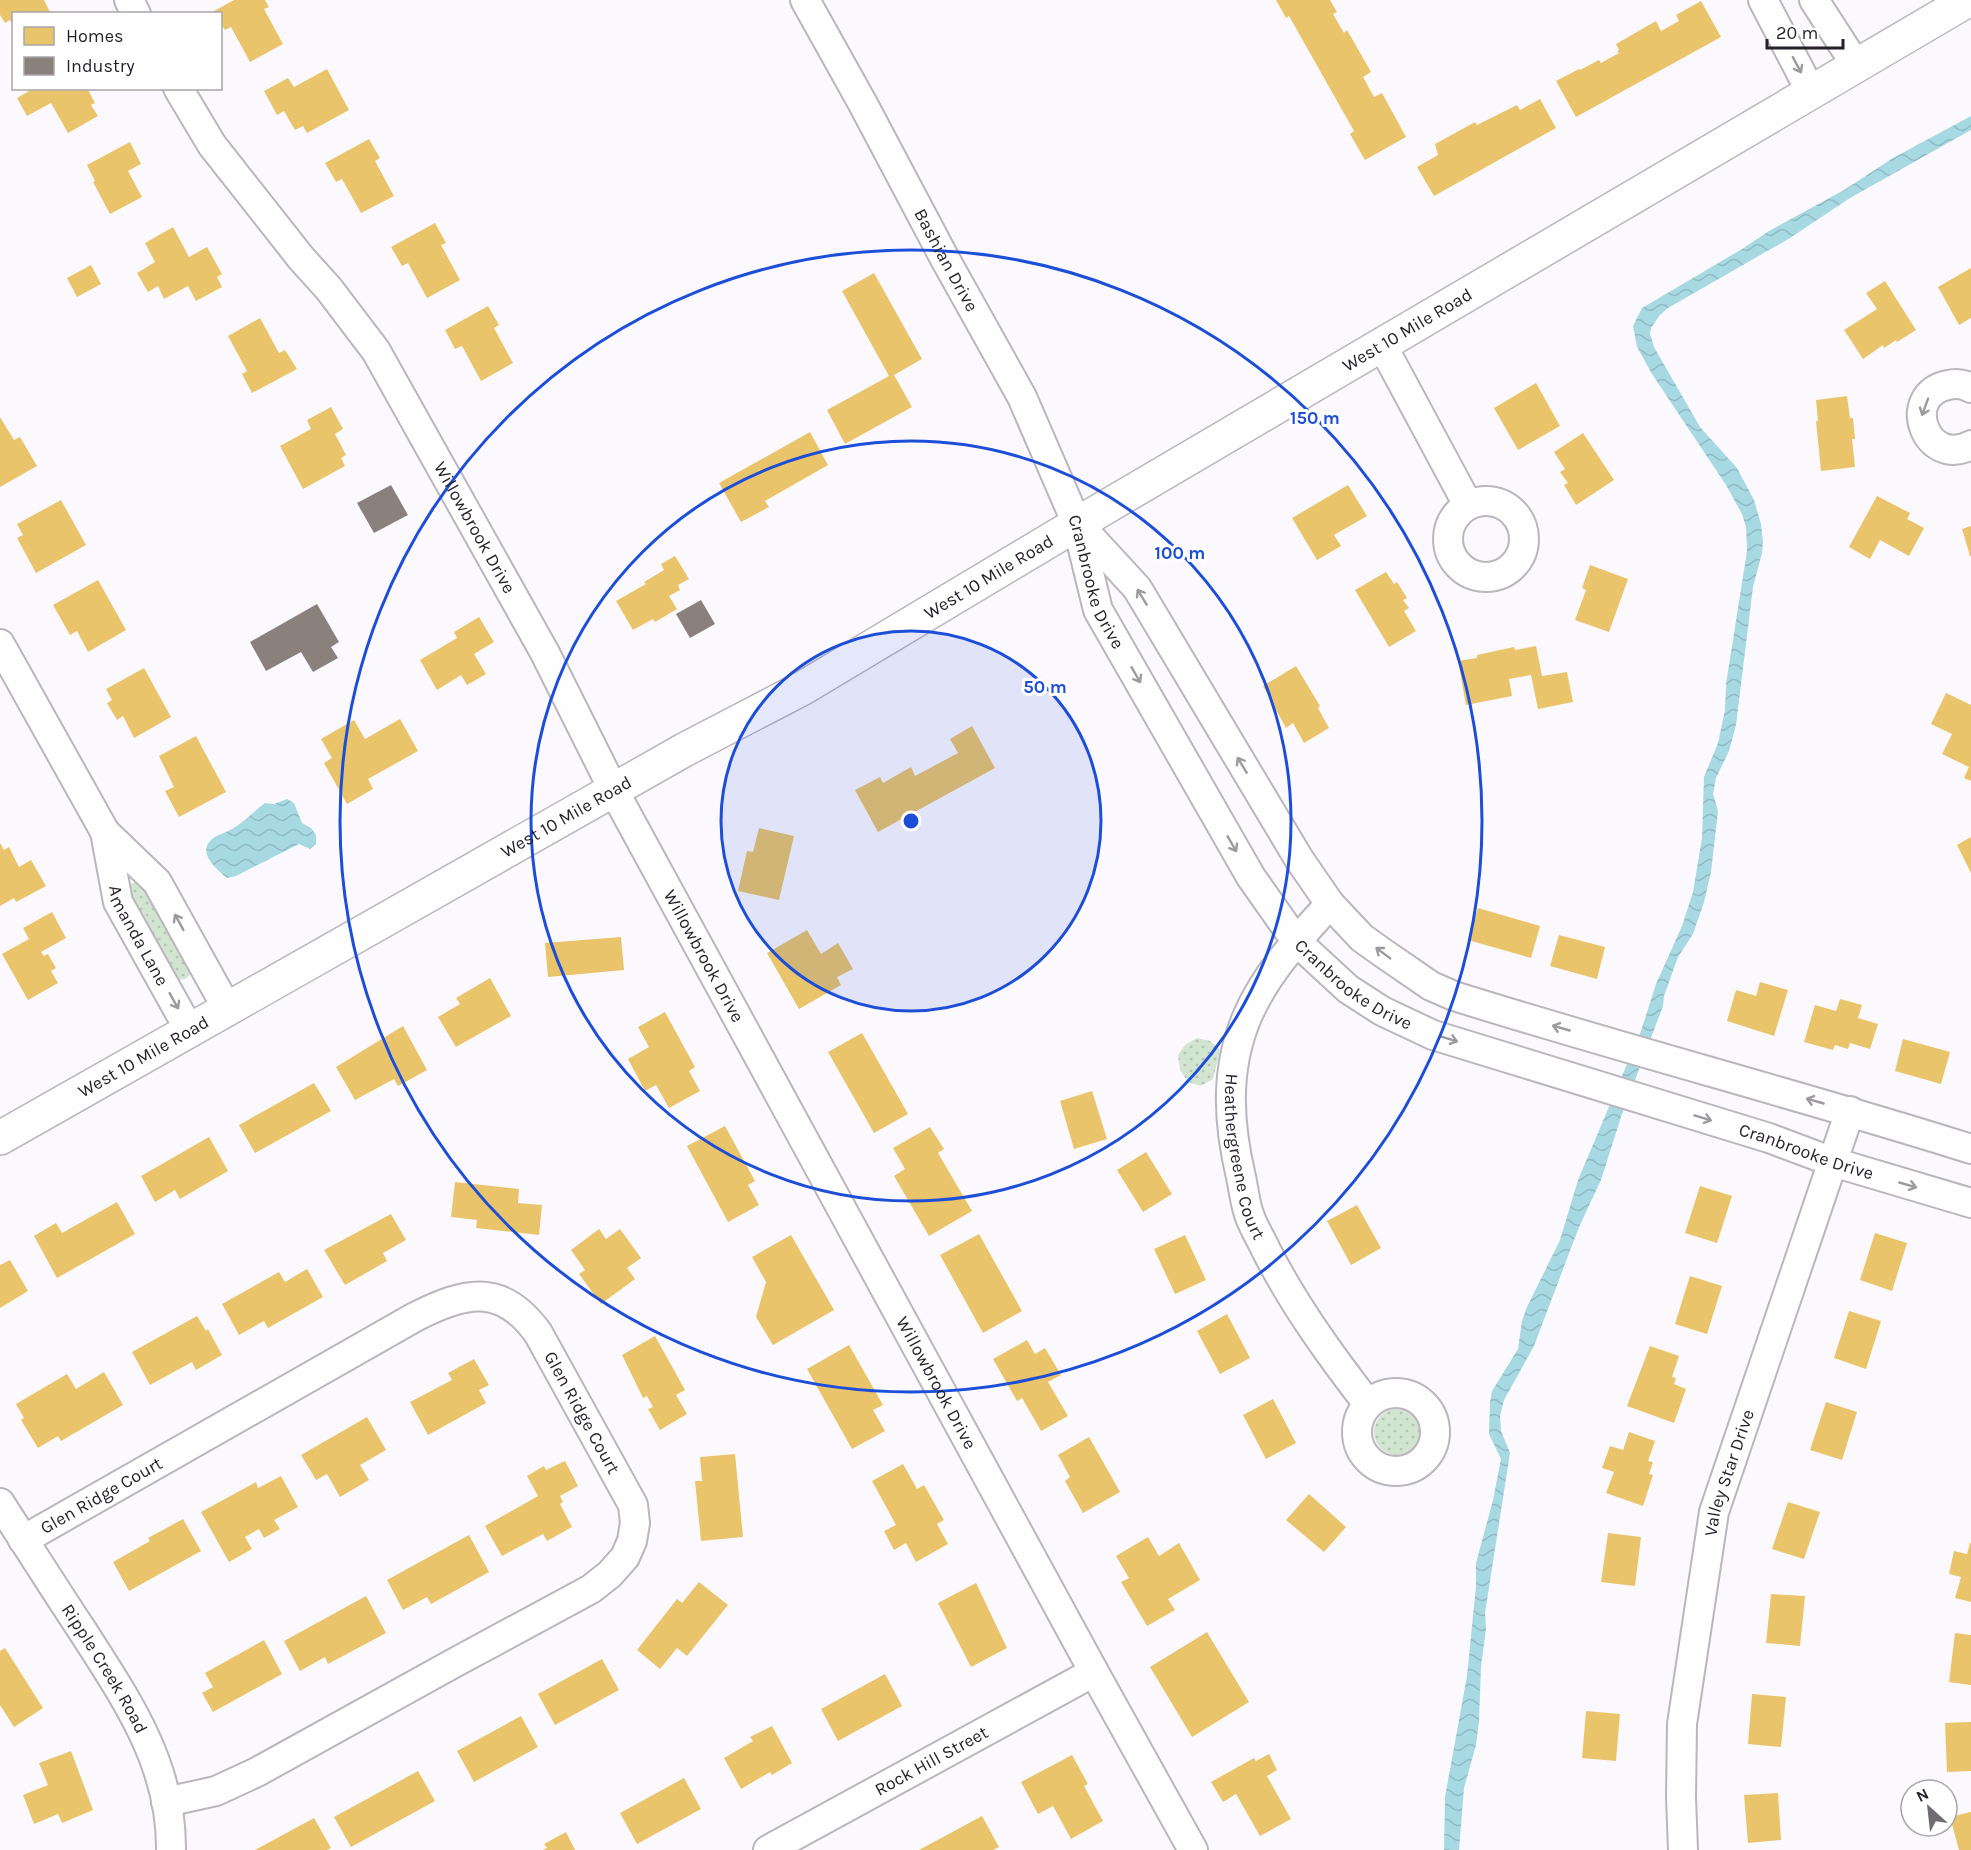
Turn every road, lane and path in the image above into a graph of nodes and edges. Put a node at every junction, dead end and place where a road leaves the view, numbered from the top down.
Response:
1 (805, 0) edge
2 (1763, 0) edge
3 (1814, 0) edge
4 (1968, 0) edge
5 (1856, 65) junction
6 (179, 90) edge
7 (1811, 92) junction
8 (1382, 345) junction
9 (1971, 388) edge
10 (1971, 445) edge
11 (1468, 505) dead end
12 (1077, 524) junction
13 (0, 644) edge
14 (614, 791) junction
15 (105, 832) junction
16 (1330, 904) junction
17 (1296, 941) junction
18 (228, 1010) junction
19 (190, 1031) junction
20 (1850, 1111) junction
21 (0, 1138) edge
22 (1971, 1149) edge
23 (1833, 1162) junction
24 (1971, 1203) edge
25 (1368, 1404) dead end
26 (0, 1503) edge
27 (23, 1540) junction
28 (1094, 1672) junction
29 (166, 1802) junction
30 (171, 1850) edge
31 (768, 1850) edge
32 (1193, 1850) edge
33 (1683, 1850) edge

1 - 12 street, Bashian Drive
2 -> 7 street
3 - 5 street
4 - 5 main road, West 10 Mile Road
5 - 7 main road, West 10 Mile Road
6 - 14 street, Willowbrook Drive
7 - 8 main road, West 10 Mile Road
8 - 11 street
8 - 12 main road, West 10 Mile Road
9 -> 10 street
12 - 14 main road, West 10 Mile Road
16 -> 12 street, Cranbrooke Drive
12 -> 17 street, Cranbrooke Drive
13 - 15 street, Amanda Lane
14 - 18 main road, West 10 Mile Road
14 - 28 street, Willowbrook Drive
18 -> 15 street, Amanda Lane
15 -> 19 street, Amanda Lane
16 - 17 street, Heathergreene Court
20 -> 16 street, Cranbrooke Drive
17 -> 23 street, Cranbrooke Drive
17 - 25 street, Heathergreene Court
18 - 19 main road, West 10 Mile Road
19 - 21 main road, West 10 Mile Road
20 - 22 street, Cranbrooke Drive
20 - 23 street, Valley Star Drive
23 -> 24 street, Cranbrooke Drive
23 - 33 street, Valley Star Drive
26 - 27 street, Ripple Creek Road
27 - 29 street, Ripple Creek Road
27 - 29 street, Glen Ridge Court
28 - 31 street, Rock Hill Street
28 - 32 street, Willowbrook Drive
29 - 30 street, Ripple Creek Road

